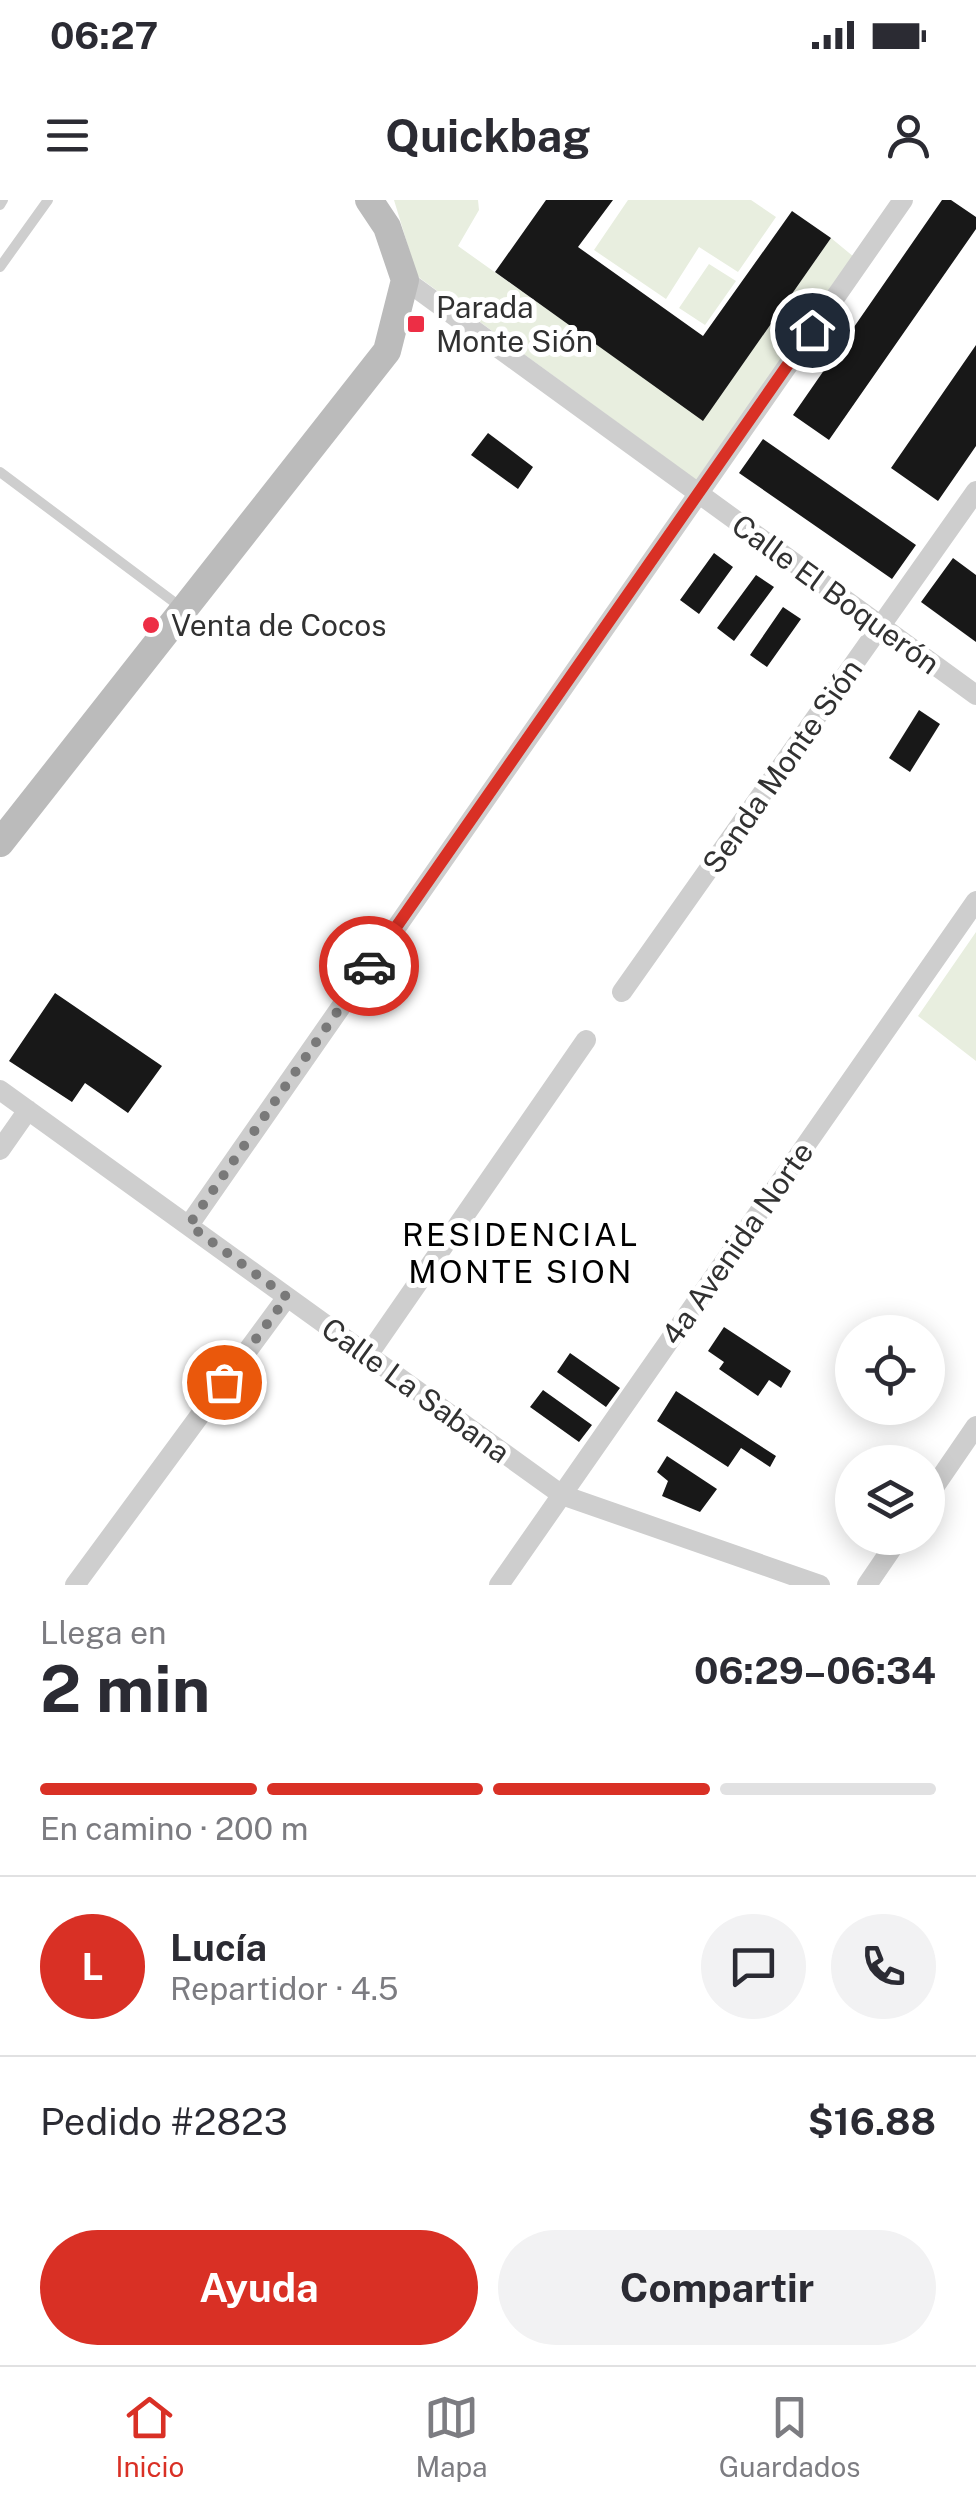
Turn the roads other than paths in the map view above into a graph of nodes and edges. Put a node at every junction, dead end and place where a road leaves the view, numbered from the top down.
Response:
1 (48, 200) edge
2 (369, 200) edge
3 (903, 200) edge
4 (0, 267) edge
5 (404, 280) junction
6 (0, 472) edge
7 (976, 492) edge
8 (698, 493) junction
9 (182, 608) junction
10 (880, 626) junction
11 (976, 696) edge
12 (0, 843) edge
13 (976, 901) edge
14 (622, 992) dead end
15 (586, 1040) dead end
16 (0, 1090) edge
17 (28, 1110) junction
18 (0, 1150) edge
19 (189, 1225) junction
20 (287, 1297) junction
21 (368, 1356) junction
22 (976, 1426) edge
23 (945, 1471) edge
24 (562, 1494) junction
25 (888, 1555) edge
26 (75, 1585) edge
27 (499, 1585) edge
28 (820, 1585) edge
29 (867, 1585) edge

1 - 4 lane
2 - 5 street
3 - 8 street
5 - 8 street, Calle El Boquerón
5 - 9 street
6 - 9 lane
7 - 10 street, Senda Monte Sión
8 - 10 street, Calle El Boquerón
8 - 19 street
9 - 12 street
10 - 11 street, Calle El Boquerón
10 - 14 street, Senda Monte Sión
13 - 24 street, 4a Avenida Norte
15 - 21 street
16 - 17 street, Calle La Sabana
17 - 18 street
17 - 19 street, Calle La Sabana
19 - 20 street, Calle La Sabana
20 - 21 street, Calle La Sabana
20 - 26 street
21 - 24 street, Calle La Sabana
22 - 23 street
24 - 27 street, 4a Avenida Norte
24 - 28 street, Calle La Sabana
25 - 29 street

